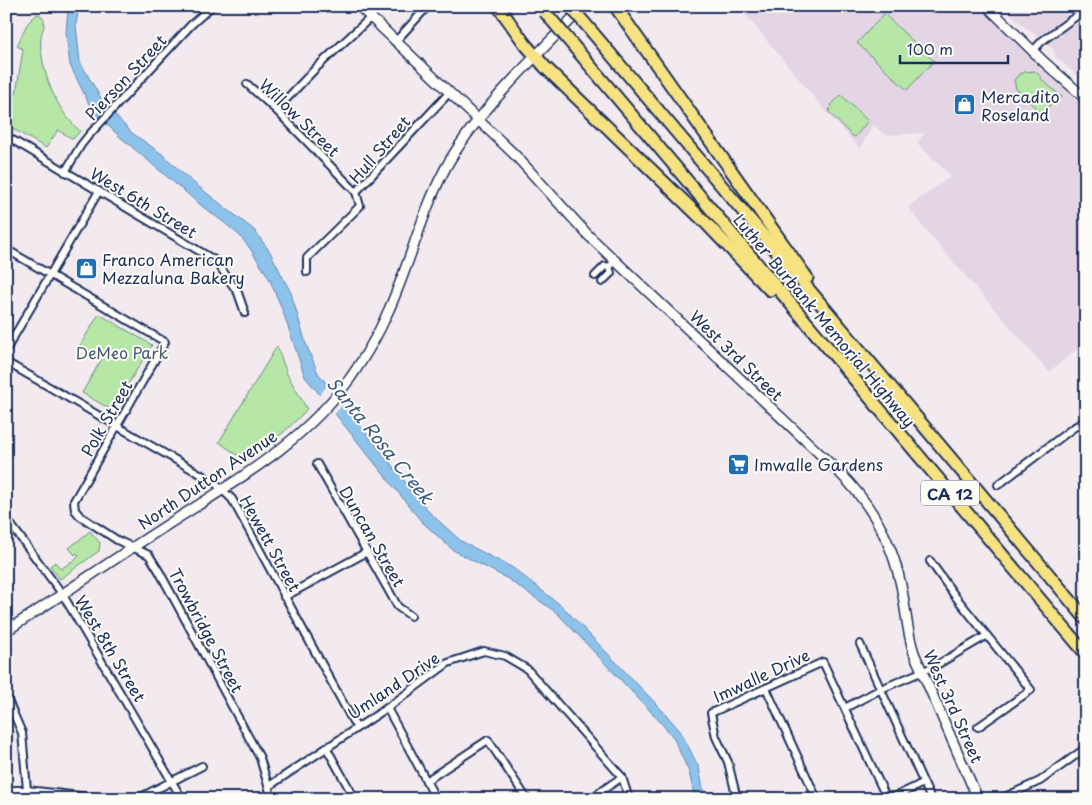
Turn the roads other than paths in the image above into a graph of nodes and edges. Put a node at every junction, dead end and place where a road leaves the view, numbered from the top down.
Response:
1 (212, 6) edge
2 (359, 6) edge
3 (428, 6) edge
4 (498, 6) edge
5 (570, 6) edge
6 (584, 6) edge
7 (615, 6) edge
8 (987, 6) edge
9 (543, 9) edge
10 (1086, 9) edge
11 (370, 18) junction
12 (395, 42) junction
13 (1033, 51) junction
14 (536, 57) junction
15 (247, 84) dead end
16 (449, 93) junction
17 (1086, 100) edge
18 (276, 110) junction
19 (478, 120) junction
20 (6, 136) edge
21 (65, 172) junction
22 (99, 191) junction
23 (356, 192) junction
24 (6, 249) edge
25 (612, 264) junction
26 (307, 272) dead end
27 (50, 275) junction
28 (596, 276) dead end
29 (602, 282) dead end
30 (245, 313) dead end
31 (834, 320) junction
32 (814, 332) junction
33 (6, 350) edge
34 (6, 362) edge
35 (1086, 420) edge
36 (117, 427) junction
37 (317, 464) dead end
38 (998, 486) dead end
39 (222, 489) junction
40 (75, 510) joint
41 (6, 518) edge
42 (133, 547) junction
43 (367, 552) junction
44 (930, 561) dead end
45 (63, 595) junction
46 (284, 597) junction
47 (412, 616) dead end
48 (1086, 619) edge
49 (6, 631) edge
50 (986, 636) junction
51 (860, 644) dead end
52 (1086, 654) edge
53 (922, 672) junction
54 (766, 688) junction
55 (881, 690) junction
56 (6, 696) edge
57 (387, 708) junction
58 (845, 708) junction
59 (356, 727) junction
60 (978, 727) dead end
61 (326, 747) junction
62 (1086, 753) edge
63 (202, 766) dead end
64 (622, 777) junction
65 (173, 781) junction
66 (426, 781) junction
67 (923, 782) junction
68 (269, 786) junction
69 (6, 790) edge
70 (27, 790) junction
71 (107, 799) edge
72 (137, 799) edge
73 (182, 799) edge
74 (272, 799) edge
75 (354, 799) edge
76 (436, 799) edge
77 (527, 799) edge
78 (590, 799) edge
79 (629, 799) edge
80 (737, 799) edge
81 (817, 799) edge
82 (886, 799) edge
83 (890, 799) edge
84 (931, 799) edge
85 (978, 799) edge
86 (1000, 799) edge

1 - 21 street, Pierson Street
2 - 11 main road, West 3rd Street
3 - 12 street
4 - 14 highway
5 - 31 highway, Luther Burbank Memorial Highway / CA 12, bridge
6 - 14 main road, North Dutton Avenue
7 - 31 highway
8 - 13 main road
9 - 32 highway, Luther Burbank Memorial Highway / CA 12, bridge
10 - 13 street
11 - 12 main road, West 3rd Street
11 - 18 street
12 - 16 main road, West 3rd Street
13 - 17 main road
14 - 19 main road, North Dutton Avenue
14 - 32 highway
15 - 18 street, Willow Street
16 - 19 main road, West 3rd Street
16 - 23 street, Hull Street
18 - 23 street, Willow Street
19 - 25 main road, West 3rd Street
19 - 39 main road, North Dutton Avenue
20 - 21 street, West 6th Street
21 - 22 street, West 6th Street
22 - 27 street
22 - 30 street, West 6th Street
23 - 26 street, Hull Street
24 - 27 street
25 - 28 street
25 - 29 street
25 - 53 main road, West 3rd Street
27 - 33 street
27 - 36 street, Polk Street
31 - 48 highway, Luther Burbank Memorial Highway / CA 12
32 - 52 highway, Luther Burbank Memorial Highway / CA 12
34 - 36 street, Hewett Street
35 - 38 street
36 - 39 street, Hewett Street
36 - 40 street, Polk Street
37 - 43 street, Duncan Street
39 - 42 main road, North Dutton Avenue
39 - 46 street, Hewett Street
40 - 42 street, Trowbridge Street
41 - 45 street, West 8th Street
42 - 45 main road, North Dutton Avenue
42 - 68 street, Trowbridge Street
43 - 46 street
43 - 47 street, Duncan Street
44 - 50 street
45 - 49 main road, North Dutton Avenue
45 - 65 street, West 8th Street
46 - 59 street, Hewett Street
50 - 53 street
50 - 60 street
51 - 55 street
53 - 55 street
53 - 85 main road, West 3rd Street
54 - 58 street, Imwalle Drive
54 - 80 street, Imwalle Drive
54 - 81 street
55 - 58 street
55 - 67 street
56 - 70 street
57 - 59 street, Umland Drive
57 - 64 street, Umland Drive
57 - 66 street
58 - 82 street
59 - 61 street, Umland Drive
61 - 68 street, Umland Drive
61 - 75 street
62 - 86 street
63 - 65 street
64 - 78 street
64 - 79 street, Umland Drive
65 - 72 street
65 - 73 street, West 8th Street
66 - 76 street
66 - 77 street
67 - 83 street
67 - 84 street
68 - 74 street, Trowbridge Street
69 - 70 street
70 - 71 street

